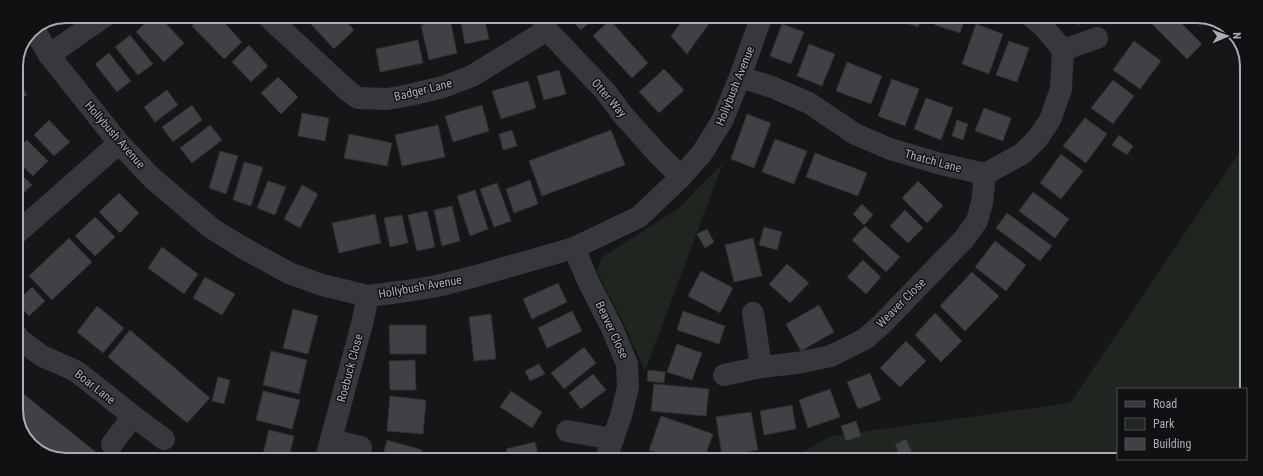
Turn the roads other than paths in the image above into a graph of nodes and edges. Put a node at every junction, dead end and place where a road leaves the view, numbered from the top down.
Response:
1 (95, 23) edge
2 (275, 23) edge
3 (759, 23) edge
4 (1040, 23) edge
5 (544, 24) edge
6 (37, 35) edge
7 (1097, 38) dead end
8 (1063, 50) junction
9 (49, 55) junction
10 (740, 77) junction
11 (119, 143) junction
12 (985, 174) junction
13 (681, 177) junction
14 (23, 228) edge
15 (574, 248) junction
16 (368, 296) junction
17 (753, 313) dead end
18 (23, 342) edge
19 (761, 367) junction
20 (724, 375) dead end
21 (133, 416) junction
22 (567, 431) dead end
23 (164, 439) dead end
24 (112, 444) dead end
25 (361, 447) dead end
26 (329, 449) edge
27 (610, 449) edge

1 - 9 street
2 - 5 street, Badger Lane
3 - 10 street, Hollybush Avenue
4 - 8 street
5 - 13 street, Otter Way
6 - 9 street, Hollybush Avenue
7 - 8 street
8 - 12 street
9 - 11 street, Hollybush Avenue
10 - 12 street, Thatch Lane
10 - 13 street, Hollybush Avenue
11 - 14 street
11 - 16 street, Hollybush Avenue
12 - 19 street, Weaver Close
13 - 15 street, Hollybush Avenue
15 - 16 street, Hollybush Avenue
15 - 27 street, Beaver Close
16 - 26 street, Roebuck Close
17 - 19 street
18 - 21 street, Boar Lane
19 - 20 street, Weaver Close
21 - 23 street, Boar Lane
21 - 24 street
22 - 27 street, Beaver Close
25 - 26 street, Roebuck Close

